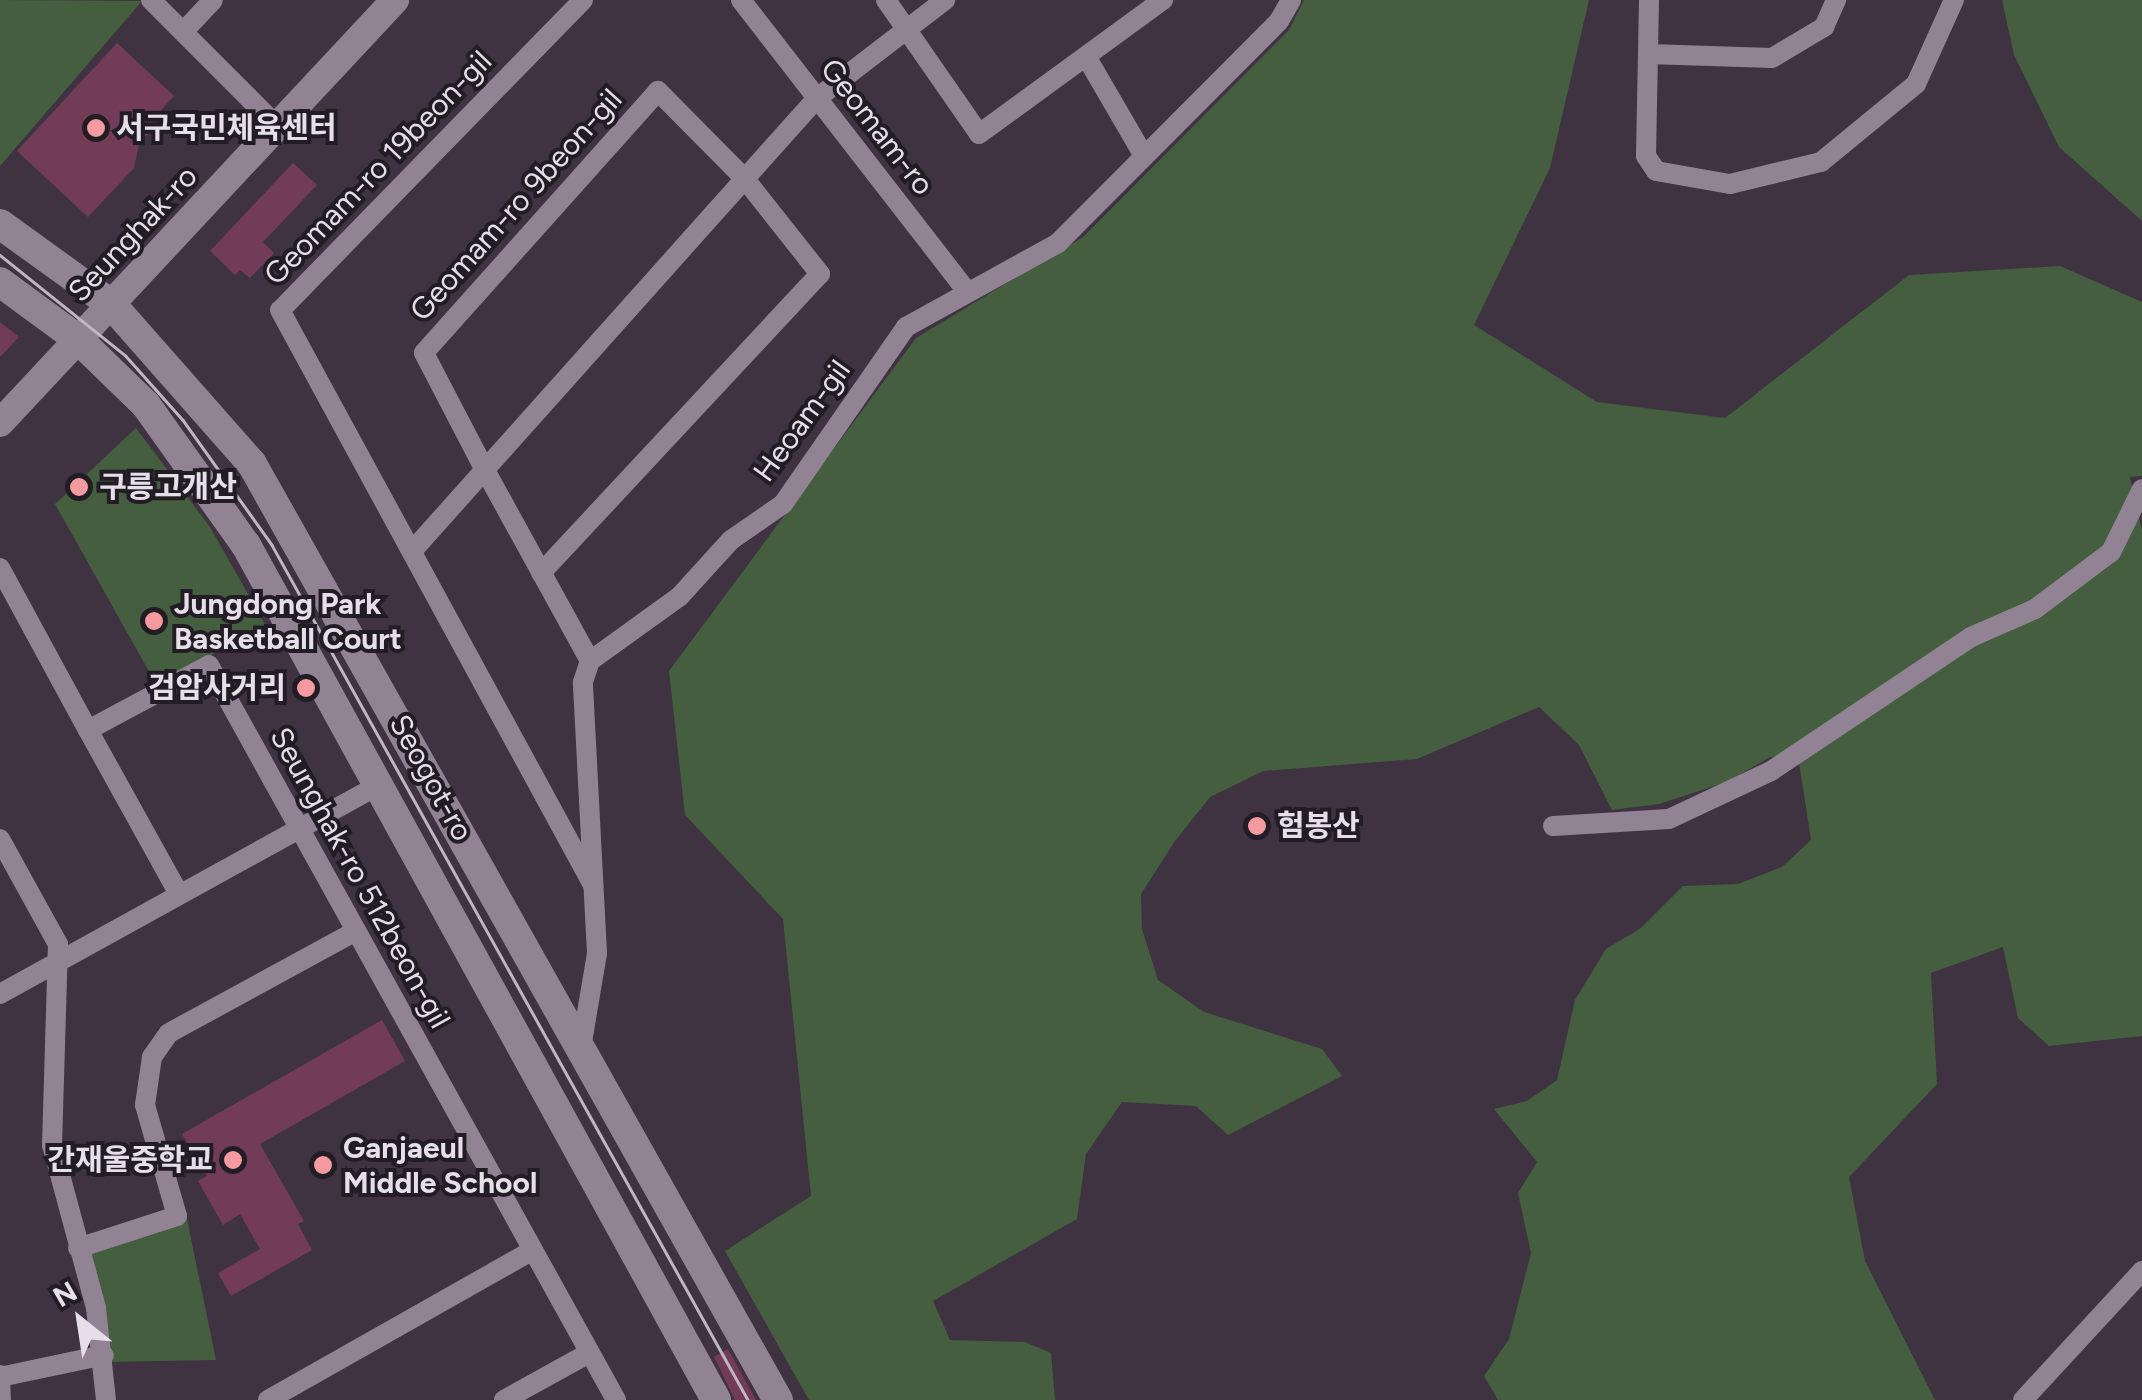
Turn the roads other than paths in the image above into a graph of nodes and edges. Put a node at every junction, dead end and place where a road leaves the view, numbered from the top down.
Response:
1 (151, 0) edge
2 (212, 0) edge
3 (394, 0) edge
4 (583, 0) edge
5 (741, 0) edge
6 (886, 0) edge
7 (945, 0) edge
8 (1163, 0) edge
9 (1291, 0) edge
10 (1649, 0) edge
11 (1836, 0) edge
12 (1954, 0) edge
13 (903, 26) junction
14 (184, 31) junction
15 (1648, 54) junction
16 (1087, 58) junction
17 (816, 99) junction
18 (278, 127) junction
19 (1144, 156) junction
20 (744, 179) junction
21 (0, 224) edge
22 (0, 282) edge
23 (967, 291) junction
24 (96, 321) junction
25 (0, 423) edge
26 (484, 470) junction
27 (2142, 489) edge
28 (414, 548) junction
29 (0, 568) edge
30 (542, 573) junction
31 (590, 661) junction
32 (88, 730) junction
33 (378, 785) junction
34 (1553, 826) dead end
35 (300, 827) junction
36 (0, 839) edge
37 (180, 894) junction
38 (598, 894) junction
39 (356, 931) junction
40 (59, 961) junction
41 (0, 994) edge
42 (581, 1048) junction
43 (78, 1248) junction
44 (530, 1252) junction
45 (2142, 1271) edge
46 (589, 1352) junction
47 (104, 1356) junction
48 (0, 1376) edge
49 (1, 1400) edge
50 (106, 1400) edge
51 (268, 1400) edge
52 (504, 1400) edge
53 (616, 1400) edge
54 (716, 1400) edge
55 (756, 1400) edge
56 (778, 1400) edge
57 (2022, 1400) edge

1 - 14 street
2 - 14 street
3 - 18 street, Seunghak-ro
4 - 28 street, Geomam-ro 19beon-gil
5 - 17 street, Geomam-ro
6 - 13 street
7 - 13 street
8 - 16 street
9 - 19 street, Heoam-gil
10 - 15 street
11 - 15 street
12 - 15 street
13 - 16 street
13 - 17 street
14 - 18 street
16 - 19 street
17 - 20 street
17 - 23 street, Geomam-ro
18 - 24 street, Seunghak-ro
19 - 23 street, Heoam-gil
20 - 26 street
20 - 26 street, Geomam-ro 9beon-gil
20 - 30 street, Geomam-ro 9beon-gil
21 - 24 main road, Seogot-ro
22 - 24 main road, Seogot-ro
23 - 31 street, Heoam-gil
24 - 25 street, Seunghak-ro
24 - 33 main road, Seogot-ro
24 - 42 main road, Seogot-ro
24 - 55 main road, Seogot-ro
26 - 28 street
26 - 30 street
27 - 34 street
28 - 38 street
29 - 32 street
30 - 31 street
31 - 38 street
32 - 35 street, Seunghak-ro 512beon-gil
32 - 37 street
33 - 35 street
33 - 54 main road, Seogot-ro
35 - 37 street
35 - 39 street, Seunghak-ro 512beon-gil
36 - 40 street
37 - 40 street
38 - 42 street
39 - 43 street
39 - 44 street, Seunghak-ro 512beon-gil
40 - 41 street
40 - 43 street
42 - 56 main road, Seogot-ro
43 - 47 street
44 - 46 street, Seunghak-ro 512beon-gil
44 - 51 street
45 - 57 street
46 - 52 street
46 - 53 street, Seunghak-ro 512beon-gil
47 - 48 street
47 - 50 street
48 - 49 street

